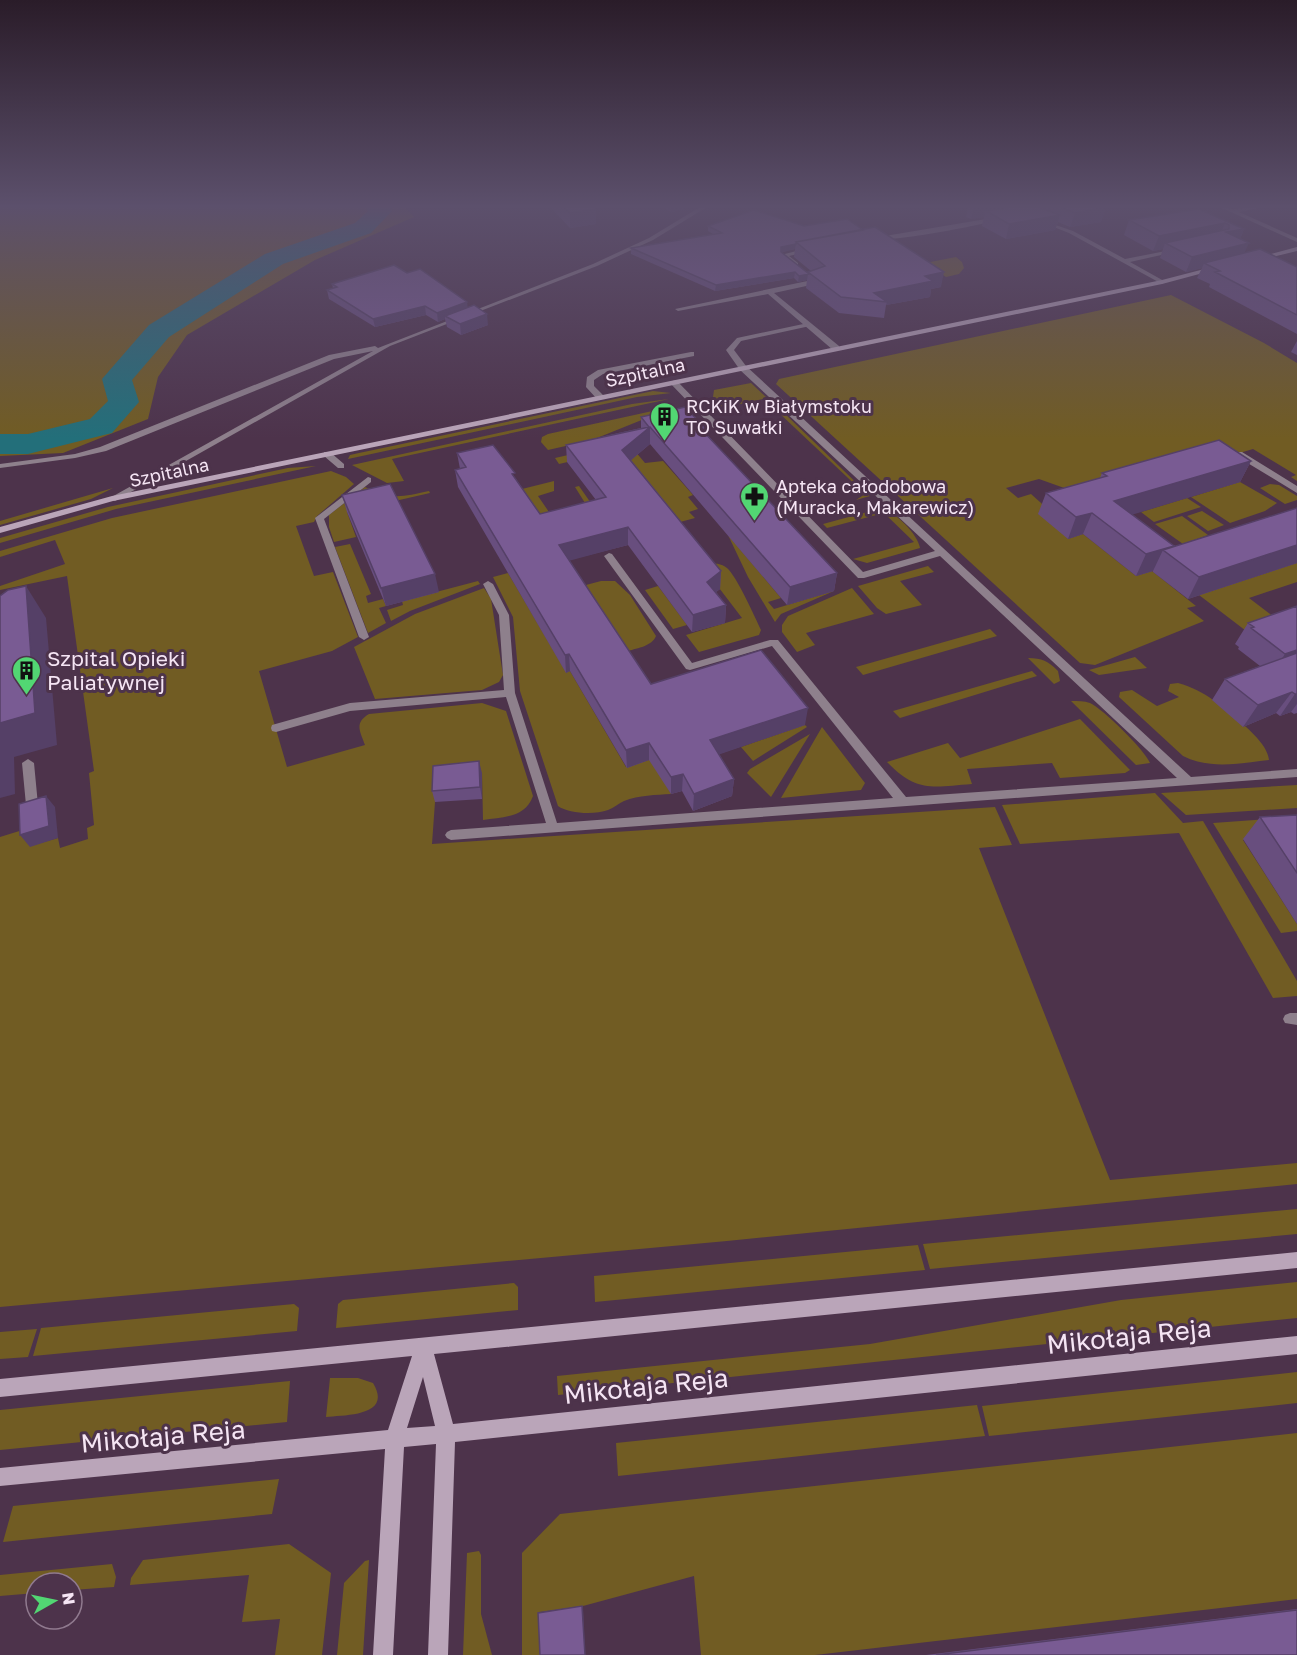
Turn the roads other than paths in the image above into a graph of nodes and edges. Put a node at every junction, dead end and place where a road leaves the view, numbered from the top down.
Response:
1 (547, 284) edge
2 (807, 284) edge
3 (1151, 284) edge
4 (768, 292) junction
5 (678, 309) dead end
6 (808, 325) junction
7 (388, 345) junction
8 (836, 348) junction
9 (692, 354) dead end
10 (743, 368) junction
11 (673, 382) junction
12 (600, 397) junction
13 (690, 399) junction
14 (682, 407) edge
15 (327, 454) junction
16 (1239, 454) edge
17 (341, 465) dead end
18 (0, 466) edge
19 (368, 480) dead end
20 (1297, 490) edge
21 (112, 499) junction
22 (0, 530) edge
23 (943, 552) junction
24 (609, 556) dead end
25 (488, 584) dead end
26 (364, 637) dead end
27 (510, 693) junction
28 (276, 728) dead end
29 (28, 763) dead end
30 (1297, 773) edge
31 (1188, 781) junction
32 (904, 803) junction
33 (32, 805) edge
34 (553, 828) junction
35 (451, 835) dead end
36 (1297, 1260) edge
37 (1297, 1345) edge
38 (424, 1346) junction
39 (0, 1388) edge
40 (446, 1433) junction
41 (394, 1438) junction
42 (0, 1477) edge
43 (383, 1655) edge
44 (438, 1655) edge

1 - 7 street
2 - 4 street
3 - 8 street, Szpitalna
4 - 5 street
4 - 6 street
6 - 8 street
6 - 10 street
7 - 18 street
7 - 21 street
8 - 10 street, Szpitalna
9 - 12 street
10 - 11 street, Szpitalna
10 - 23 street
11 - 12 street, Szpitalna
11 - 13 street
12 - 15 street, Szpitalna
13 - 14 street
13 - 23 street
15 - 17 street
15 - 21 street, Szpitalna
16 - 20 street
19 - 26 street
21 - 22 street, Szpitalna
23 - 31 street
24 - 32 street
25 - 27 street
27 - 28 street
27 - 34 street
29 - 33 street
30 - 31 street
31 - 32 street
32 - 34 street
34 - 35 street
36 - 38 street
37 - 40 street, Mikołaja Reja
38 - 39 street
38 - 40 street
38 - 41 street
40 - 41 street, Mikołaja Reja
40 - 44 street
41 - 42 street, Mikołaja Reja
41 - 43 street

